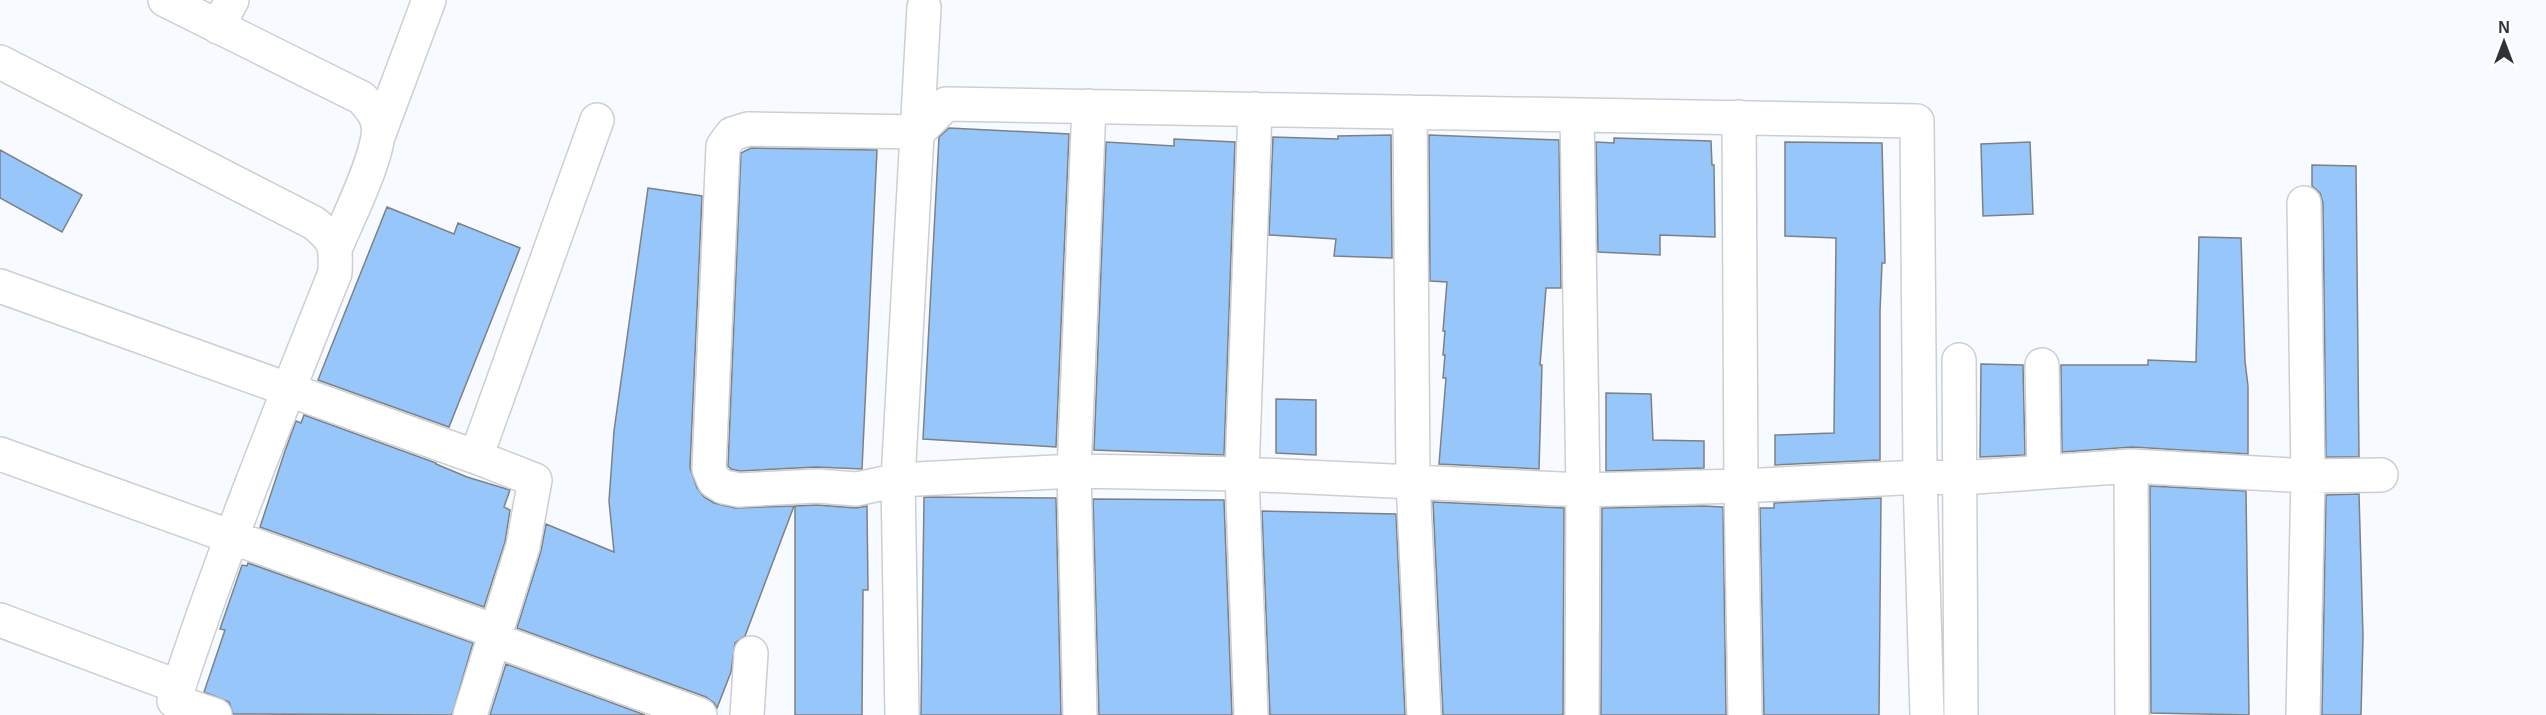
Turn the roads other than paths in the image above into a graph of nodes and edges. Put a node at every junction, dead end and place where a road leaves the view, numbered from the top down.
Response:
1 (165, 0) edge
2 (429, 0) edge
3 (924, 7) dead end
4 (225, 13) edge
5 (0, 62) edge
6 (1089, 106) junction
7 (1255, 109) junction
8 (1410, 112) junction
9 (1577, 115) junction
10 (1739, 117) junction
11 (597, 120) dead end
12 (918, 132) junction
13 (379, 134) junction
14 (2304, 203) dead end
15 (336, 247) junction
16 (0, 286) edge
17 (1959, 360) dead end
18 (2042, 366) dead end
19 (289, 391) junction
20 (0, 454) edge
21 (476, 457) junction
22 (2130, 466) junction
23 (1074, 471) junction
24 (2044, 472) junction
25 (1242, 474) junction
26 (2381, 475) dead end
27 (2308, 476) junction
28 (1920, 477) junction
29 (1961, 478) junction
30 (898, 480) junction
31 (1413, 482) junction
32 (1741, 486) junction
33 (1583, 490) junction
34 (233, 537) junction
35 (0, 621) edge
36 (496, 636) junction
37 (751, 653) dead end
38 (174, 701) edge
39 (215, 715) edge
40 (470, 715) edge
41 (699, 715) edge
42 (747, 715) edge
43 (902, 715) edge
44 (1080, 715) edge
45 (1251, 715) edge
46 (1424, 715) edge
47 (1582, 715) edge
48 (1746, 715) edge
49 (1927, 715) edge
50 (1961, 715) edge
51 (2133, 715) edge
52 (2303, 715) edge

1 - 4 street
2 - 13 street
3 - 12 street
4 - 13 street
5 - 15 street
6 - 7 street
6 - 12 street
6 - 23 street
7 - 8 street
7 - 25 street
8 - 9 street
8 - 31 street
9 - 10 street
9 - 33 street
10 - 28 street
10 - 32 street
11 - 21 street
12 - 30 street
12 - 30 street
13 - 15 street
14 - 27 street
15 - 19 street
16 - 19 street
17 - 29 street
18 - 24 street
19 - 21 street
19 - 34 street
20 - 34 street
21 - 36 street
22 - 24 street
22 - 27 street
22 - 51 street
23 - 25 street
23 - 30 street
23 - 44 street
24 - 29 street
25 - 31 street
25 - 45 street
26 - 27 street
27 - 52 street
28 - 29 street
28 - 32 street
28 - 49 street
29 - 50 street
30 - 43 street
31 - 33 street
31 - 46 street
32 - 33 street
32 - 48 street
33 - 47 street
34 - 36 street
34 - 38 street
35 - 38 street
36 - 40 street
36 - 41 street
37 - 42 street
38 - 39 street

